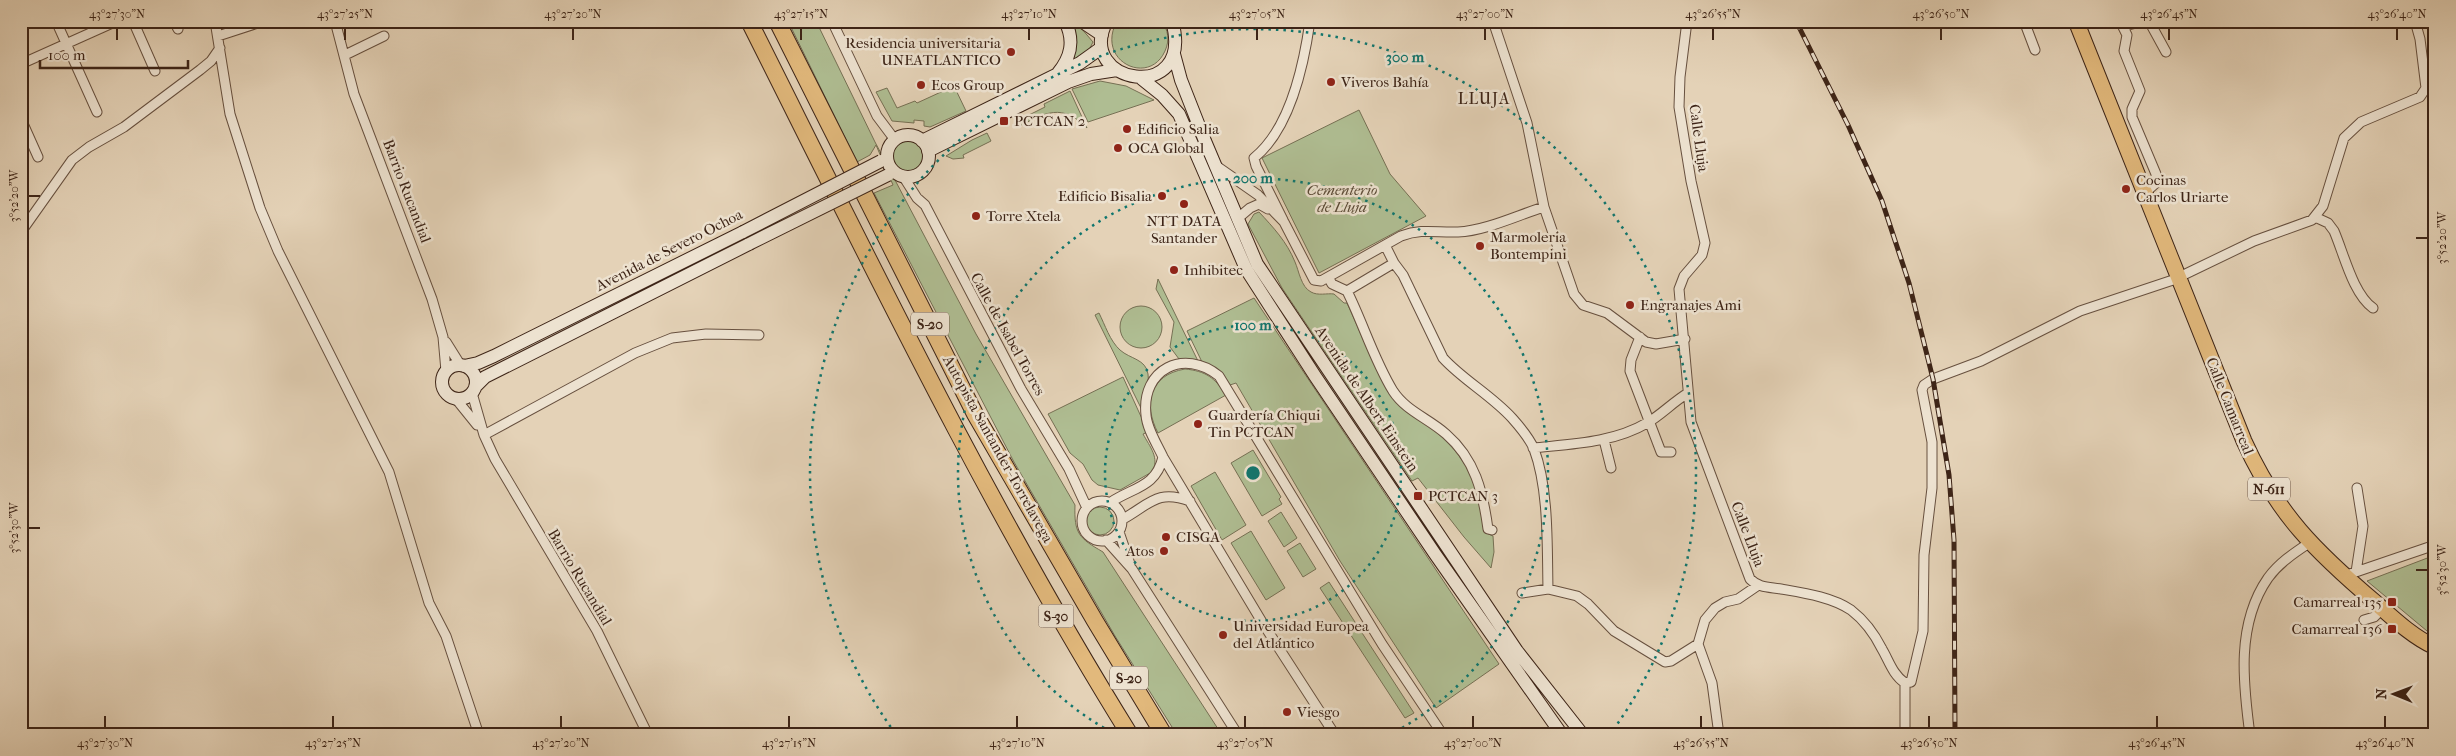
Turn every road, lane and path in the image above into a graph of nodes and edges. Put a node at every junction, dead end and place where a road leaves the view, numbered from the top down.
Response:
1 (56, 21) edge
2 (117, 21) edge
3 (133, 21) edge
4 (215, 21) edge
5 (264, 21) edge
6 (335, 21) edge
7 (749, 21) edge
8 (777, 21) edge
9 (832, 21) edge
10 (1065, 21) edge
11 (1081, 21) edge
12 (1107, 21) edge
13 (1172, 21) edge
14 (1310, 21) edge
15 (1492, 21) edge
16 (1687, 21) edge
17 (2024, 21) edge
18 (2076, 21) edge
19 (2145, 21) edge
20 (2149, 21) edge
21 (2415, 21) edge
22 (2122, 24) edge
23 (218, 36) junction
24 (384, 36) dead end
25 (1101, 41) junction
26 (66, 44) junction
27 (220, 48) junction
28 (2035, 50) dead end
29 (2166, 52) dead end
30 (1174, 54) junction
31 (345, 55) junction
32 (21, 64) edge
33 (1116, 70) junction
34 (155, 71) dead end
35 (1057, 76) junction
36 (1142, 79) junction
37 (97, 112) dead end
38 (21, 119) edge
39 (894, 140) junction
40 (925, 146) junction
41 (38, 157) dead end
42 (884, 159) junction
43 (1214, 164) junction
44 (895, 174) junction
45 (2145, 193) junction
46 (1544, 207) junction
47 (1273, 212) junction
48 (2315, 217) junction
49 (1237, 219) junction
50 (1284, 222) junction
51 (21, 232) edge
52 (1385, 245) junction
53 (1394, 264) junction
54 (1328, 277) junction
55 (2178, 278) junction
56 (1347, 290) junction
57 (2373, 308) dead end
58 (759, 335) dead end
59 (443, 337) junction
60 (1640, 337) junction
61 (1685, 339) junction
62 (462, 366) junction
63 (446, 371) junction
64 (473, 390) junction
65 (1688, 394) junction
66 (456, 399) junction
67 (1650, 421) junction
68 (484, 436) junction
69 (1604, 440) junction
70 (1534, 448) junction
71 (1671, 452) dead end
72 (1164, 457) junction
73 (1611, 468) dead end
74 (2357, 488) dead end
75 (990, 496) junction
76 (1190, 501) junction
77 (1111, 502) junction
78 (1087, 508) junction
79 (1122, 519) junction
80 (1492, 530) dead end
81 (1119, 532) junction
82 (1106, 540) junction
83 (2309, 543) junction
84 (2435, 545) edge
85 (1132, 569) junction
86 (2350, 574) junction
87 (1757, 586) junction
88 (1548, 589) junction
89 (1522, 593) dead end
90 (2382, 609) junction
91 (2364, 620) dead end
92 (1698, 644) junction
93 (2435, 647) edge
94 (1906, 683) junction
95 (479, 735) edge
96 (648, 735) edge
97 (1122, 735) edge
98 (1130, 735) edge
99 (1164, 735) edge
100 (1238, 735) edge
101 (1335, 735) edge
102 (1443, 735) edge
103 (1562, 735) edge
104 (1583, 735) edge
105 (1719, 735) edge
106 (1906, 735) edge
107 (2250, 735) edge

1 - 26 street
2 - 26 street
3 - 34 street
4 - 23 street
5 - 23 street
6 - 31 street, Barrio Rucandial
7 - 75 highway, Autopista Santander-Torrelavega / S-20
8 - 99 highway, Autopista Santander-Torrelavega / S-20
9 - 39 street
10 - 35 main road
11 - 25 main road
12 - 25 main road
13 - 30 main road, Avenida de Albert Einstein
14 - 50 street
15 - 46 street
16 - 61 street, Calle Lluja
17 - 28 street
18 - 45 highway, Calle Camarreal / N-611
19 - 22 street
20 - 29 street
21 - 48 street
22 - 45 street
23 - 27 street
24 - 31 street
25 - 33 main road
25 - 35 main road
26 - 32 street
26 - 37 street
27 - 51 street
27 - 95 street
30 - 36 main road
30 - 43 main road, Avenida de Albert Einstein
31 - 59 street, Barrio Rucandial
33 - 36 main road
33 - 40 main road
35 - 40 main road
36 - 103 main road, Avenida de Albert Einstein
38 - 41 street
39 - 40 main road
39 - 42 main road
40 - 44 main road
42 - 44 main road
42 - 62 main road, Avenida de Severo Ochoa, bridge
43 - 47 street
43 - 49 main road, Avenida de Albert Einstein
44 - 64 main road, Avenida de Severo Ochoa, bridge
44 - 78 street, Calle de Isabel Torres
45 - 55 highway, Calle Camarreal / N-611
46 - 52 street
46 - 60 street
47 - 49 street
47 - 50 street
48 - 55 street
48 - 57 street
49 - 104 main road, Avenida de Albert Einstein
50 - 54 street
52 - 53 street
52 - 54 street
53 - 56 street
53 - 70 street
54 - 56 street
55 - 83 highway, Calle Camarreal / N-611
55 - 94 street
56 - 80 street
58 - 68 street
59 - 62 street, Barrio Rucandial
59 - 63 street, Barrio Rucandial
60 - 61 street
60 - 67 street
61 - 65 street, Calle Lluja
62 - 63 main road
62 - 64 main road
63 - 66 main road
64 - 66 main road
64 - 68 street, Barrio Rucandial
65 - 67 street
65 - 87 street, Calle Lluja
66 - 68 street, Barrio Rucandial
67 - 69 street
67 - 71 street
68 - 96 street, Barrio Rucandial
69 - 70 street
69 - 73 street
70 - 88 street
72 - 76 street
72 - 77 street
72 - 102 street
74 - 86 street
75 - 97 highway, S-30
75 - 98 highway, Autopista Santander-Torrelavega / S-20
76 - 79 street
76 - 101 street
77 - 78 street
77 - 79 street
78 - 82 street
79 - 81 street
81 - 82 street
81 - 85 street
82 - 85 street
83 - 86 highway, Calle Camarreal / N-611
83 - 107 street
84 - 86 street
85 - 100 street
86 - 90 highway, Calle Camarreal / N-611
87 - 92 street
87 - 94 street, Calle Lluja
88 - 89 street
88 - 92 street
90 - 91 street
90 - 93 highway, Calle Camarreal / N-611
92 - 105 street
94 - 106 street

